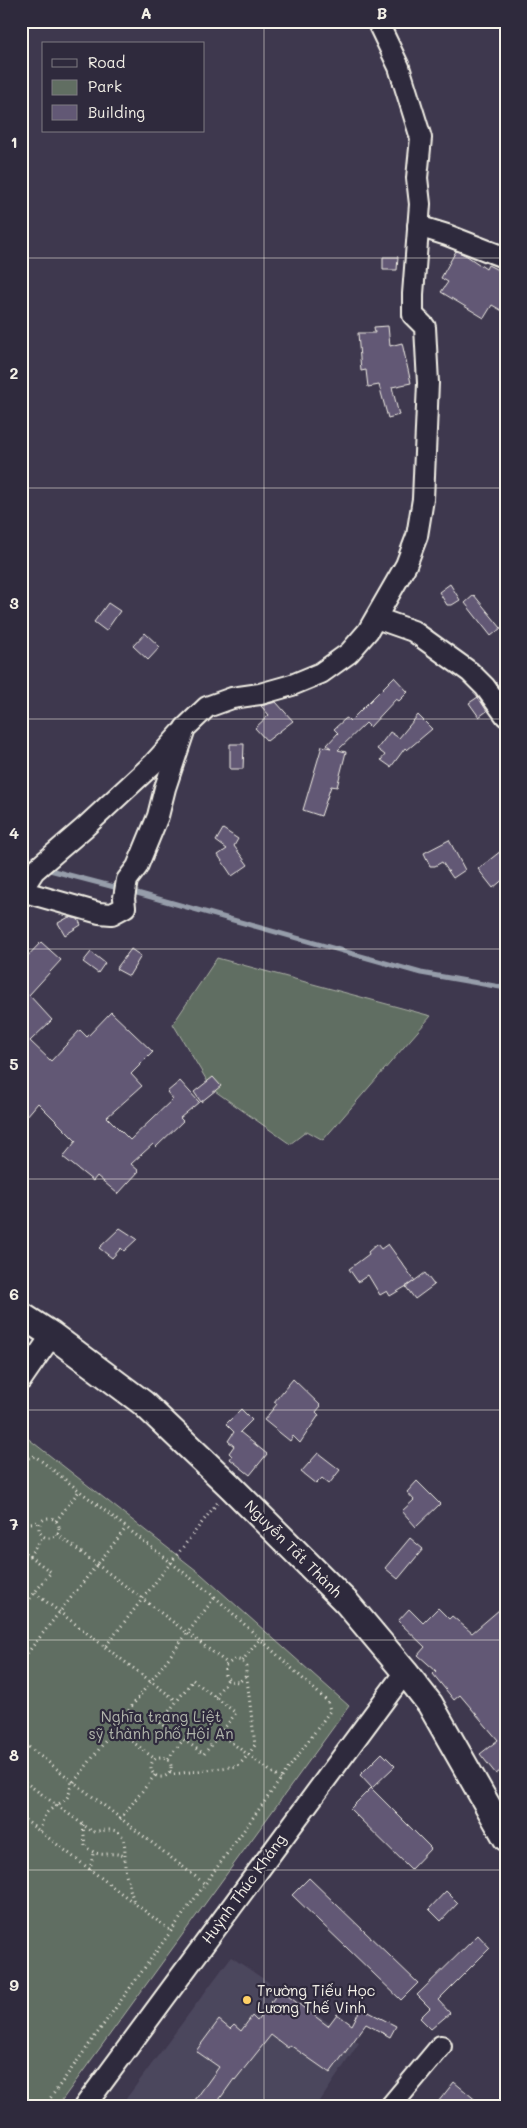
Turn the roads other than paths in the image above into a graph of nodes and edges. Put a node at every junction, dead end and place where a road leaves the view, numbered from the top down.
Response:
1 (377, 21) edge
2 (418, 226) junction
3 (506, 258) edge
4 (376, 618) junction
5 (506, 716) edge
6 (185, 728) junction
7 (21, 891) edge
8 (21, 1315) edge
9 (52, 1335) junction
10 (21, 1380) edge
11 (405, 1672) junction
12 (506, 1838) edge
13 (441, 2046) dead end
14 (84, 2107) edge
15 (390, 2107) edge

1 - 2 street
2 - 3 street
2 - 4 street
4 - 5 street
4 - 6 street
6 - 7 street
6 - 7 street
8 - 9 main road, Nguyễn Tất Thành
9 - 10 street
9 - 11 main road, Nguyễn Tất Thành
11 - 12 main road, Nguyễn Tất Thành
11 - 14 street, Huỳnh Thúc Kháng
13 - 15 street

